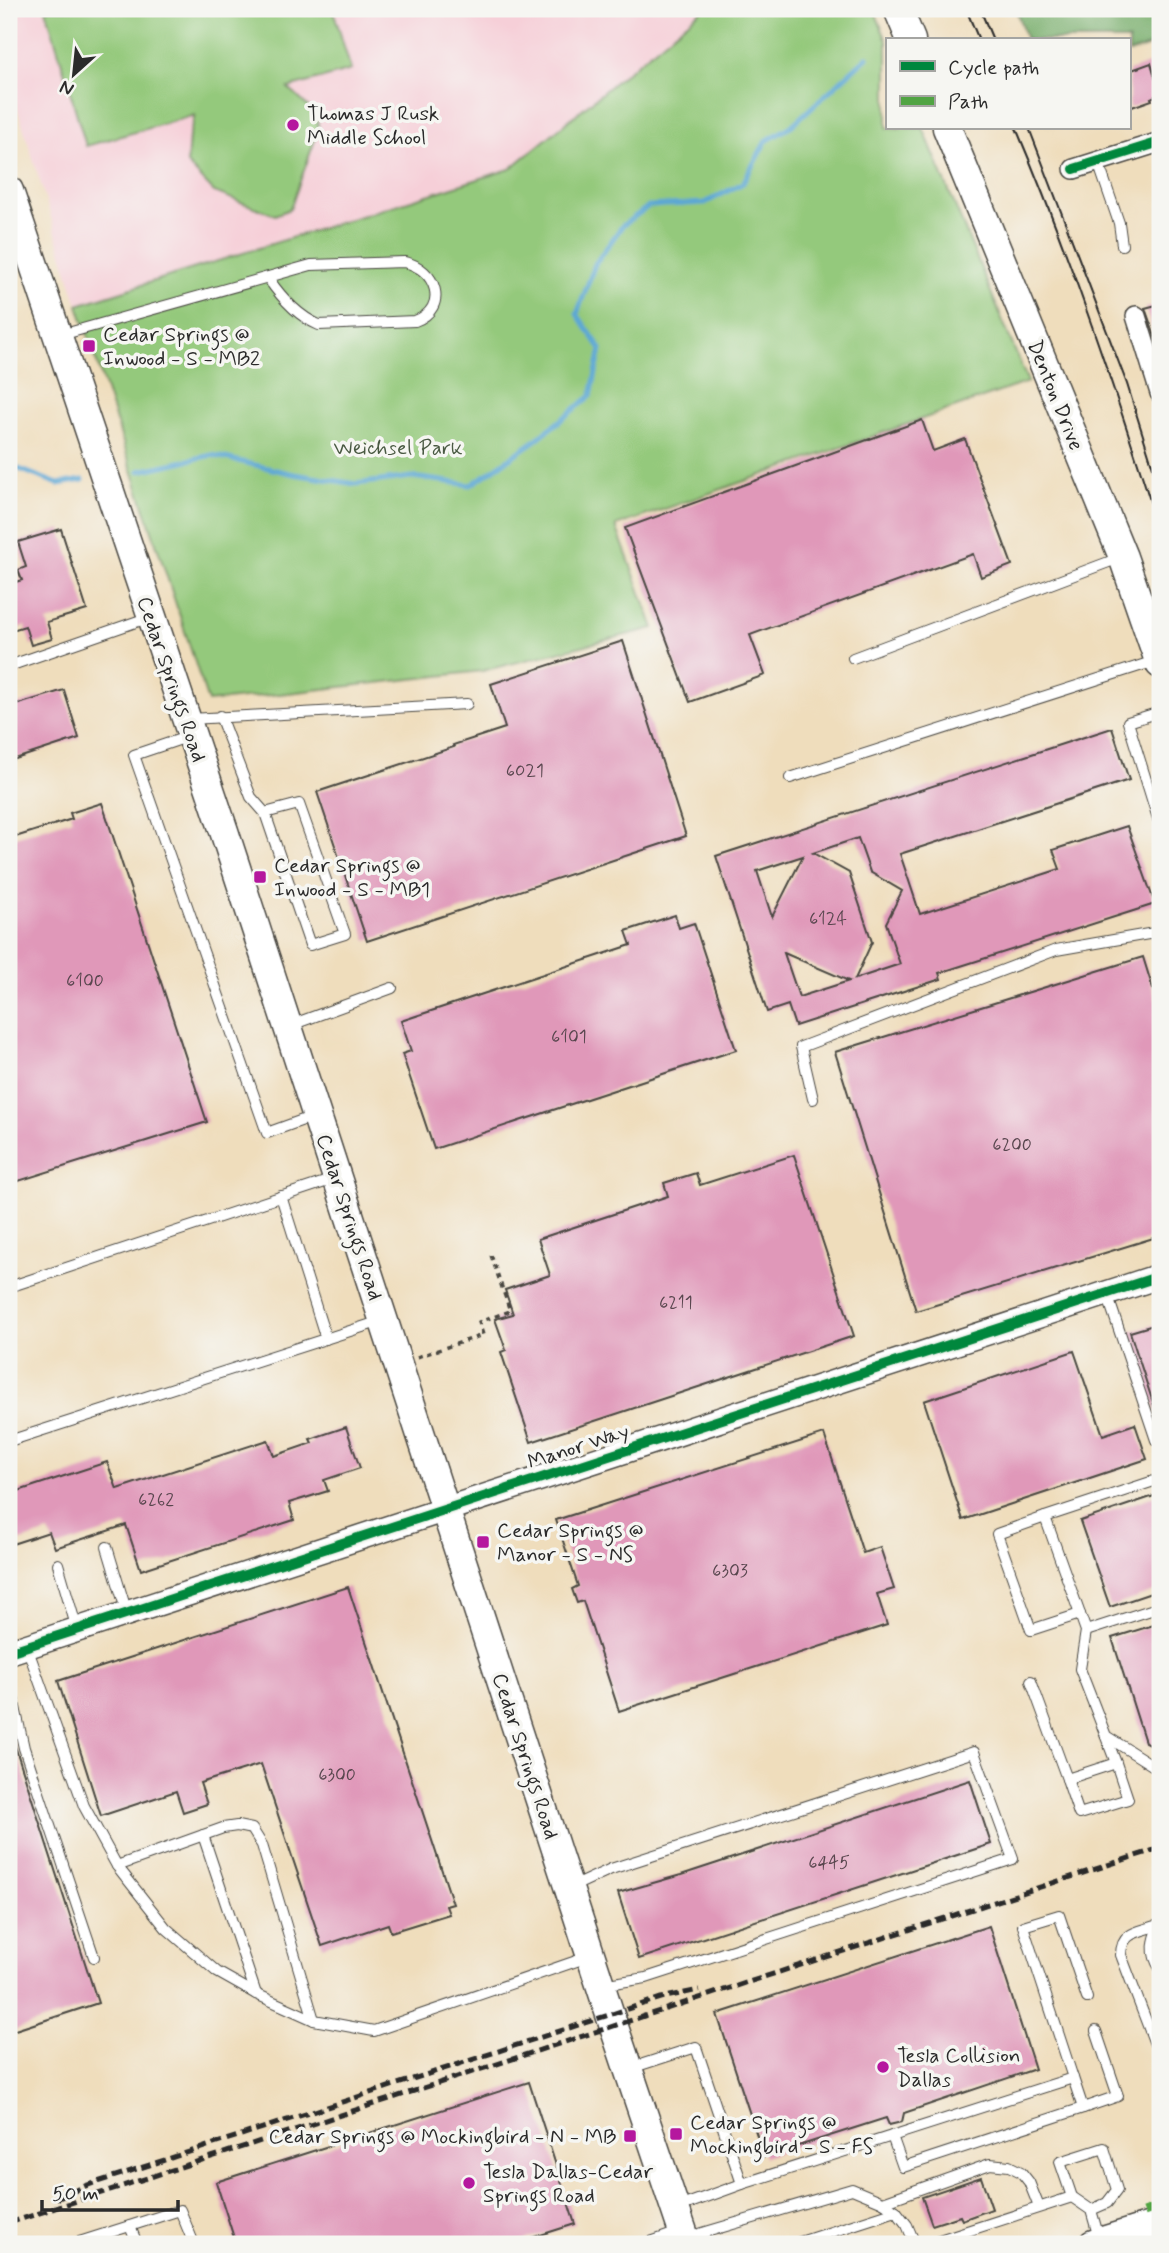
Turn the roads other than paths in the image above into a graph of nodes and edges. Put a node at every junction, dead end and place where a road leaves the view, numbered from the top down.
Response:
1 (898, 9) edge
2 (910, 38) edge
3 (948, 130) edge
4 (1160, 142) edge
5 (1098, 162) junction
6 (1074, 169) dead end
7 (9, 191) edge
8 (1122, 245) dead end
9 (268, 278) junction
10 (1136, 316) dead end
11 (57, 336) junction
12 (1160, 393) edge
13 (1123, 557) junction
14 (151, 617) junction
15 (853, 658) dead end
16 (1159, 662) edge
17 (9, 666) edge
18 (467, 704) dead end
19 (1160, 712) edge
20 (220, 716) junction
21 (188, 728) junction
22 (790, 778) dead end
23 (265, 813) junction
24 (1160, 825) edge
25 (1160, 932) edge
26 (392, 988) dead end
27 (287, 1027) junction
28 (813, 1099) dead end
29 (317, 1116) junction
30 (337, 1178) junction
31 (281, 1196) junction
32 (1160, 1276) edge
33 (9, 1287) edge
34 (1106, 1294) junction
35 (383, 1321) junction
36 (326, 1339) junction
37 (1157, 1440) dead end
38 (9, 1441) edge
39 (1160, 1479) edge
40 (445, 1509) junction
41 (1045, 1517) junction
42 (107, 1546) dead end
43 (58, 1564) dead end
44 (1160, 1607) edge
45 (127, 1614) junction
46 (1080, 1614) junction
47 (77, 1630) junction
48 (1086, 1631) junction
49 (18, 1649) edge
50 (9, 1680) edge
51 (1031, 1681) dead end
52 (11, 1699) edge
53 (1106, 1736) junction
54 (1116, 1763) junction
55 (1160, 1770) edge
56 (1067, 1779) junction
57 (203, 1835) junction
58 (117, 1866) junction
59 (568, 1888) junction
60 (1160, 1925) edge
61 (591, 1956) junction
62 (94, 1957) dead end
63 (1160, 1968) edge
64 (600, 1985) junction
65 (256, 1994) junction
66 (1087, 1998) dead end
67 (314, 2020) junction
68 (1096, 2031) dead end
69 (1160, 2057) edge
70 (628, 2069) junction
71 (1073, 2078) junction
72 (1083, 2108) junction
73 (892, 2136) junction
74 (742, 2184) junction
75 (1072, 2197) junction
76 (883, 2202) junction
77 (1039, 2207) junction
78 (1091, 2210) junction
79 (896, 2211) junction
80 (1160, 2223) edge
81 (130, 2226) junction
82 (683, 2230) edge
83 (1097, 2243) edge
84 (73, 2244) edge
85 (136, 2244) edge
86 (194, 2244) edge
87 (645, 2244) edge
88 (794, 2244) edge
89 (915, 2244) edge
90 (926, 2244) edge

1 - 2 main road
3 - 13 main road, Denton Drive
4 - 5 street
5 - 6 street
5 - 8 lane
7 - 11 main road, Cedar Springs Road
9 - 9 lane
9 - 11 lane
10 - 12 street
11 - 14 main road, Cedar Springs Road
13 - 15 lane
13 - 16 main road, Denton Drive
14 - 17 lane
14 - 21 main road, Cedar Springs Road
16 - 22 lane
18 - 20 lane
19 - 24 lane
20 - 21 lane
20 - 23 lane
21 - 27 main road, Cedar Springs Road
21 - 29 lane
23 - 23 lane
25 - 28 lane
26 - 27 lane
27 - 29 main road, Cedar Springs Road
29 - 30 main road, Cedar Springs Road
30 - 31 lane
30 - 35 main road, Cedar Springs Road
31 - 33 lane
31 - 36 lane
32 - 34 street, Manor Way
34 - 37 lane
34 - 40 street, Manor Way
35 - 36 lane
35 - 40 main road, Cedar Springs Road
36 - 38 lane
39 - 41 lane
40 - 45 street, Manor Way
40 - 59 main road, Cedar Springs Road
41 - 46 lane
41 - 46 lane
42 - 45 lane
43 - 47 lane
44 - 48 lane
45 - 47 street, Manor Way
46 - 48 lane
47 - 49 street, Manor Way
48 - 53 lane
49 - 58 lane
50 - 52 lane
51 - 56 lane
52 - 62 lane
53 - 54 lane
53 - 55 lane
54 - 56 lane
54 - 56 lane
57 - 58 lane
57 - 65 lane
57 - 67 lane
58 - 65 lane
59 - 61 main road, Cedar Springs Road
59 - 64 lane
60 - 63 lane
60 - 69 lane
61 - 64 main road, Cedar Springs Road
61 - 67 lane
64 - 70 main road, Cedar Springs Road
65 - 67 lane
66 - 71 lane
68 - 72 lane
70 - 74 lane
70 - 82 main road, Cedar Springs Road
71 - 72 lane
71 - 73 lane
72 - 73 lane
73 - 74 lane
74 - 82 lane
75 - 77 lane
75 - 78 lane
75 - 78 lane
76 - 77 lane
76 - 79 lane
76 - 82 lane
77 - 90 lane
78 - 83 lane
79 - 88 lane
79 - 89 lane
80 - 83 main road
81 - 84 lane
81 - 85 lane
81 - 86 lane
82 - 87 lane

